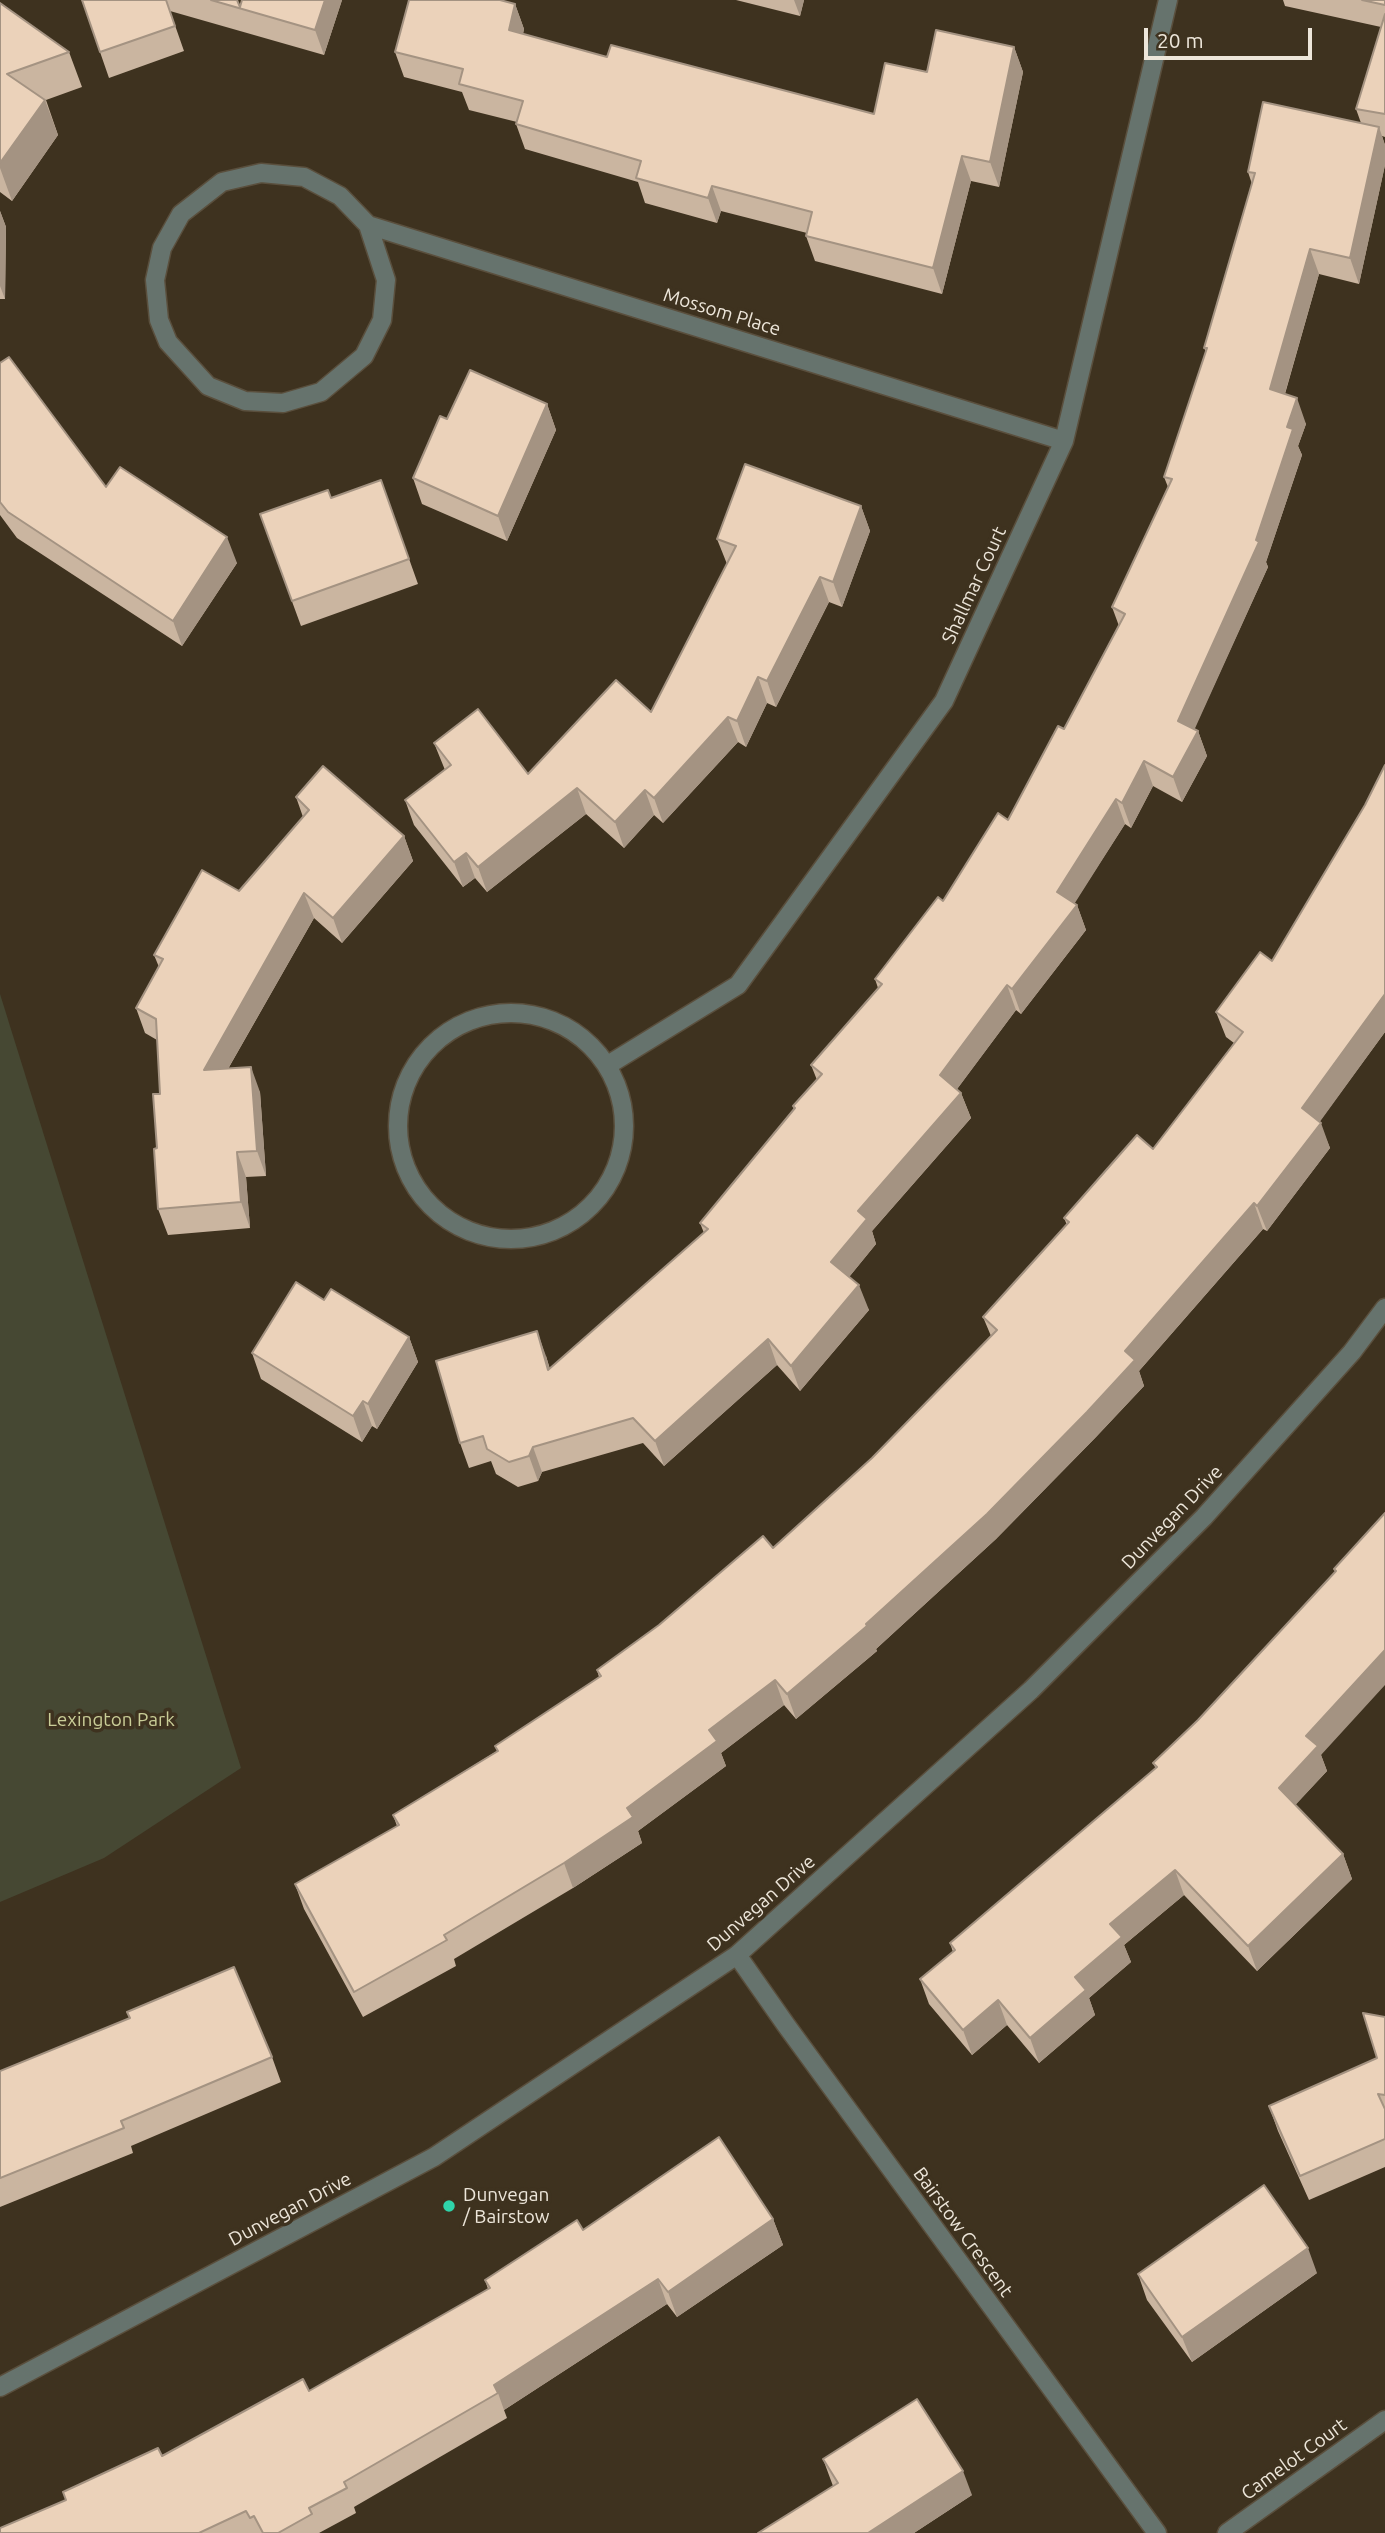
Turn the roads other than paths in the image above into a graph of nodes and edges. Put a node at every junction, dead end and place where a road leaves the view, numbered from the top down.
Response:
1 (1168, 0) edge
2 (368, 225) junction
3 (1064, 441) junction
4 (608, 1065) junction
5 (1385, 1308) edge
6 (737, 1955) junction
7 (0, 2388) edge
8 (1385, 2420) edge
9 (1157, 2533) edge
10 (1227, 2533) edge

1 - 3 street, Shallmar Court
2 - 2 street, Mossom Place
2 - 3 street, Mossom Place
3 - 4 street, Shallmar Court
4 - 4 street
5 - 6 street, Dunvegan Drive
6 - 7 street, Dunvegan Drive
6 - 9 street, Bairstow Crescent
8 - 10 street, Camelot Court

